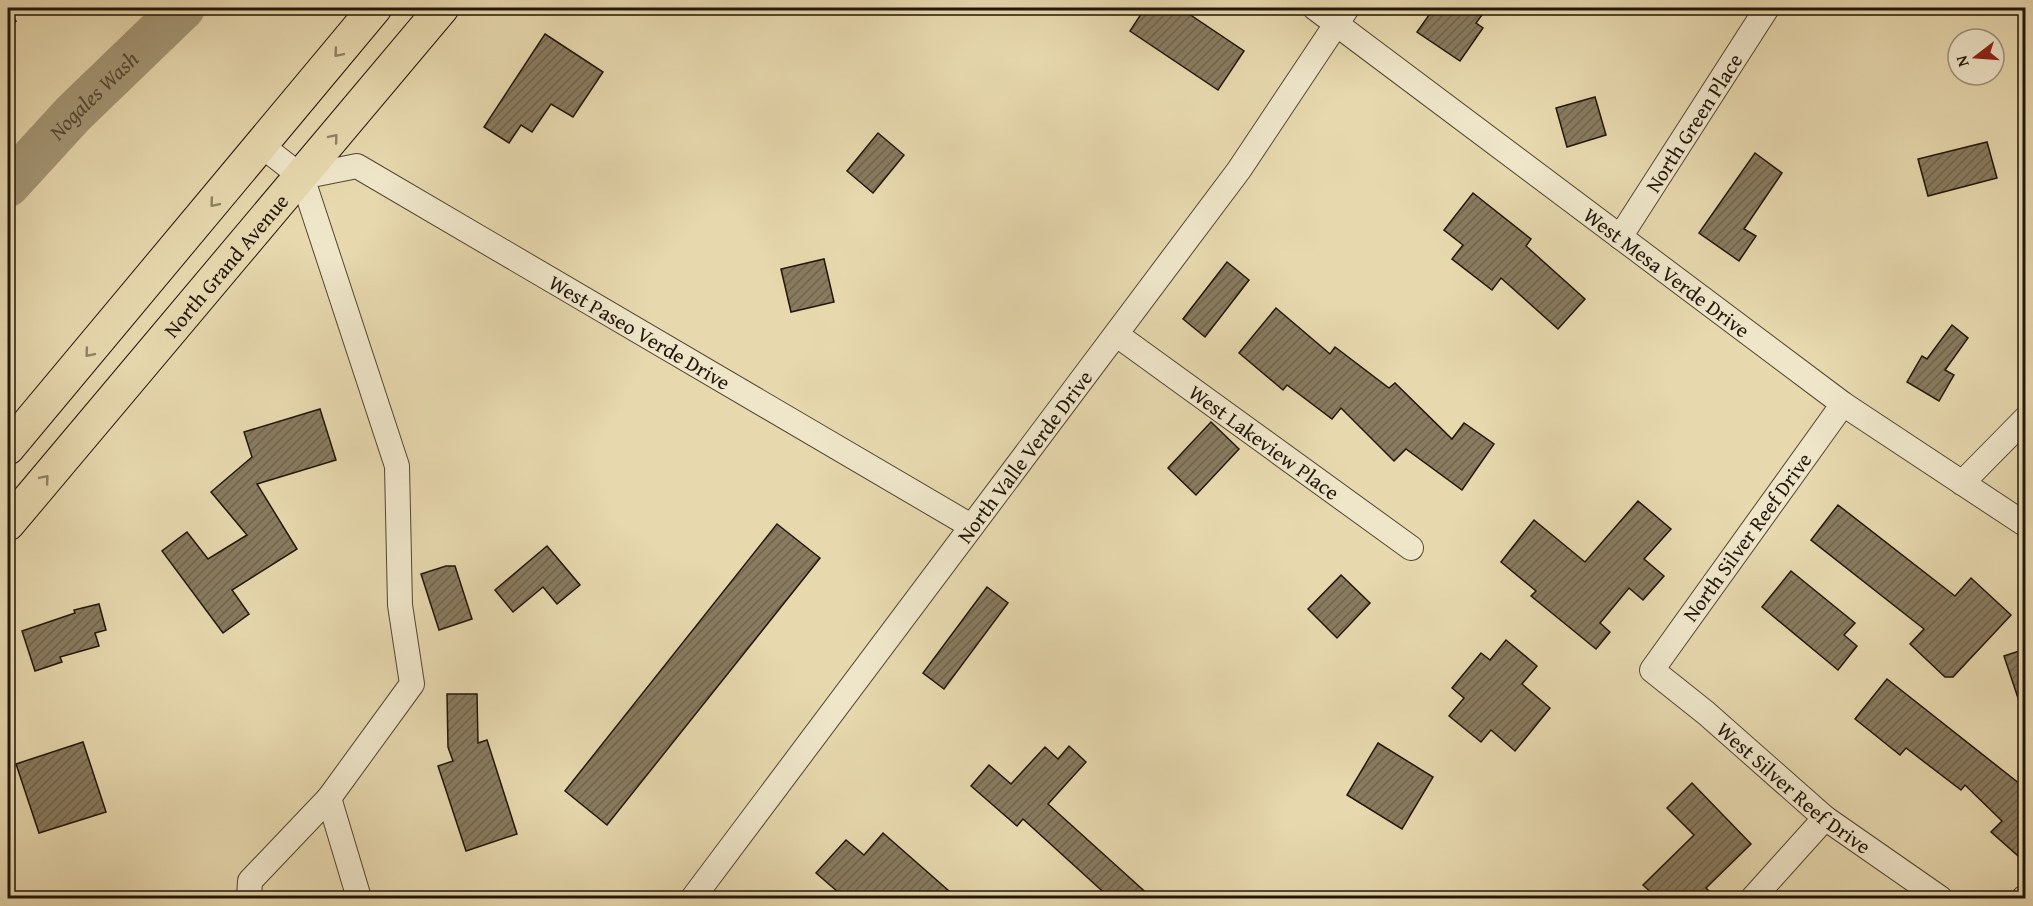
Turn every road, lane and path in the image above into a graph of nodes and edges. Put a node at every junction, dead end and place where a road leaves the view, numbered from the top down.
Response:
1 (375, 8) edge
2 (442, 8) edge
3 (1315, 8) edge
4 (1767, 8) edge
5 (1342, 15) edge
6 (262, 146) junction
7 (302, 177) junction
8 (1620, 237) junction
9 (1117, 335) junction
10 (1843, 404) junction
11 (2025, 418) edge
12 (8, 448) edge
13 (1962, 483) junction
14 (8, 524) edge
15 (2025, 525) edge
16 (971, 526) junction
17 (1411, 548) dead end
18 (1652, 670) joint
19 (329, 798) junction
20 (1826, 818) junction
21 (249, 898) edge
22 (359, 898) edge
23 (693, 898) edge
24 (1753, 898) edge
25 (1940, 898) edge

1 -> 6 main road
7 -> 2 main road, North Grand Avenue
3 - 5 street, West Mesa Verde Drive
4 - 8 street, North Green Place
5 - 8 street, West Mesa Verde Drive
5 - 9 street, North Valle Verde Drive
6 - 7 street
6 -> 12 main road
14 -> 7 main road, North Grand Avenue
7 - 16 street, West Paseo Verde Drive
7 - 19 street
8 - 10 street, West Mesa Verde Drive
9 - 16 street, North Valle Verde Drive
9 - 17 street, West Lakeview Place
10 - 13 street, West Mesa Verde Drive
10 - 18 street, North Silver Reef Drive
11 - 13 street
13 - 15 street, West Mesa Verde Drive
16 - 23 street, North Valle Verde Drive
18 - 20 street, West Silver Reef Drive
19 - 21 street
19 - 22 street
20 - 24 street
20 - 25 street, West Silver Reef Drive

